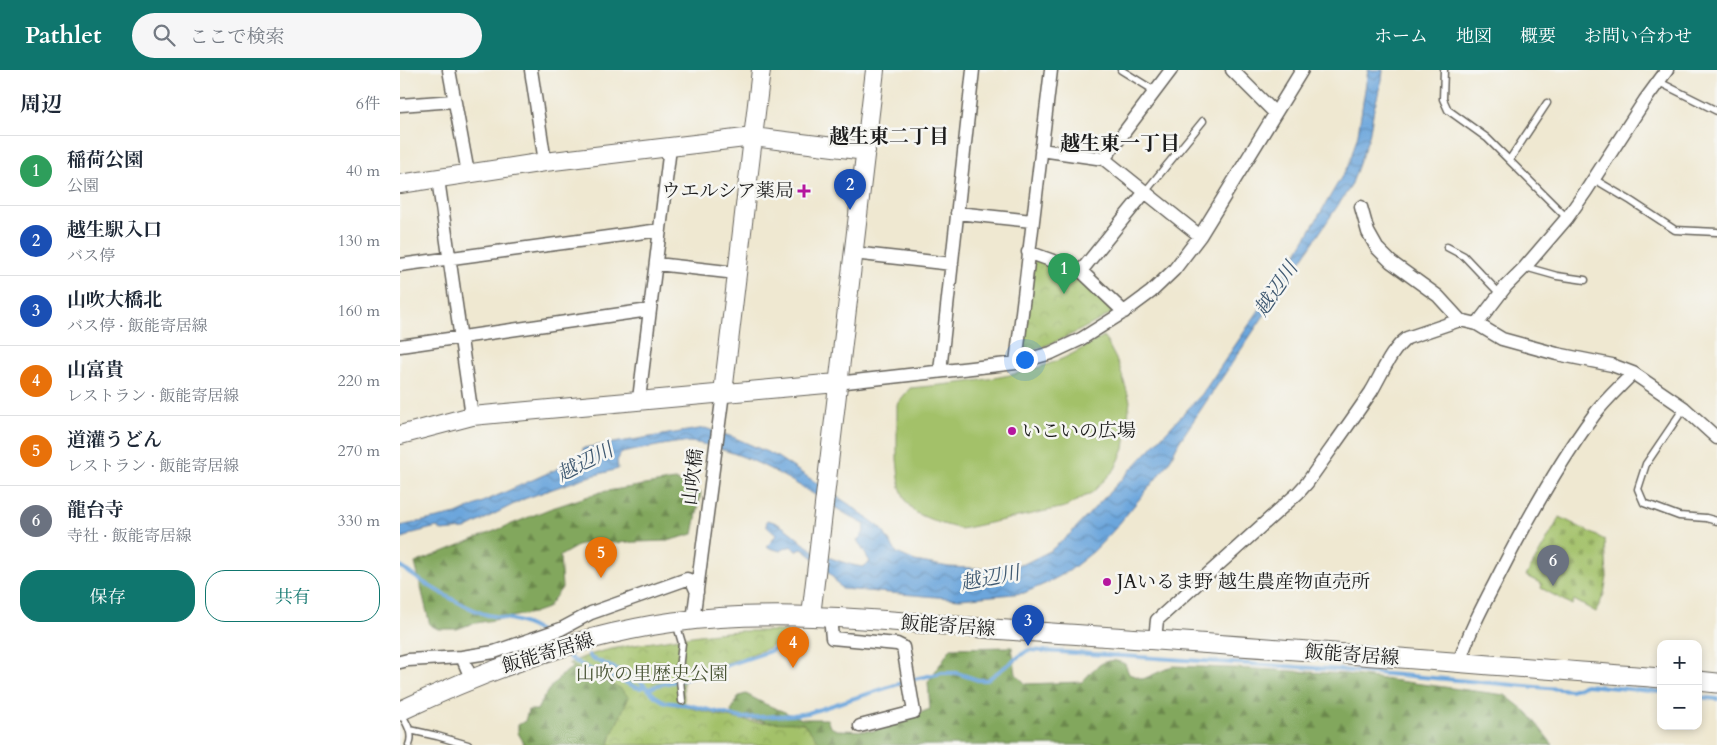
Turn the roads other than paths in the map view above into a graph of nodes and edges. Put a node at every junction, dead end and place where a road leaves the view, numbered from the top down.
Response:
1 (450, 70) edge
2 (531, 70) edge
3 (761, 70) edge
4 (875, 70) edge
5 (973, 70) edge
6 (1051, 70) edge
7 (1122, 70) edge
8 (1171, 70) edge
9 (1232, 70) edge
10 (1302, 70) edge
11 (1444, 70) edge
12 (1667, 70) edge
13 (1659, 82) junction
14 (1155, 91) junction
15 (454, 101) junction
16 (1547, 103) dead end
17 (400, 105) edge
18 (1717, 111) edge
19 (1275, 113) junction
20 (1203, 121) dead end
21 (753, 137) junction
22 (670, 148) junction
23 (1040, 150) junction
24 (866, 151) junction
25 (1104, 159) junction
26 (1510, 160) junction
27 (545, 162) junction
28 (468, 173) junction
29 (438, 179) junction
30 (1594, 179) junction
31 (400, 184) edge
32 (1146, 192) junction
33 (1361, 206) dead end
34 (957, 213) junction
35 (1567, 218) junction
36 (1032, 221) junction
37 (660, 230) junction
38 (1717, 232) edge
39 (1200, 236) junction
40 (1448, 247) dead end
41 (1028, 252) junction
42 (853, 253) junction
43 (450, 259) junction
44 (657, 264) junction
45 (952, 264) junction
46 (400, 265) edge
47 (1526, 267) junction
48 (1081, 271) junction
49 (736, 274) junction
50 (1585, 280) dead end
51 (1500, 294) junction
52 (650, 310) junction
53 (1124, 312) junction
54 (1460, 320) junction
55 (1476, 324) junction
56 (461, 337) junction
57 (400, 346) edge
58 (1016, 363) junction
59 (940, 371) junction
60 (1633, 373) junction
61 (837, 382) junction
62 (723, 393) junction
63 (639, 399) junction
64 (1684, 408) junction
65 (472, 416) junction
66 (400, 435) edge
67 (1717, 438) edge
68 (1717, 521) edge
69 (697, 592) junction
70 (810, 616) junction
71 (830, 617) junction
72 (685, 621) junction
73 (1155, 639) junction
74 (462, 656) junction
75 (400, 662) edge
76 (1459, 663) junction
77 (471, 678) junction
78 (1657, 678) edge
79 (1702, 681) edge
80 (1717, 683) edge
81 (682, 701) dead end
82 (400, 711) edge
83 (860, 726) dead end
84 (410, 730) junction
85 (409, 745) edge
86 (468, 745) edge

1 - 15 street
2 - 27 street
3 - 21 street
4 - 24 street
5 - 34 street
6 - 23 street
7 - 14 lane
8 - 14 street
9 - 19 street
10 - 19 street
11 - 26 lane
12 - 13 street
13 - 18 lane
13 - 30 street
14 - 25 street
15 - 17 street
15 - 28 street
16 - 26 lane
19 - 39 street
20 - 32 lane
21 - 22 street
21 - 24 street
21 - 49 street
22 - 27 street
22 - 37 street
23 - 25 street
23 - 36 street
24 - 42 street
25 - 32 street
26 - 35 lane
27 - 28 street
28 - 29 street
29 - 31 street
29 - 43 street
30 - 35 street
30 - 38 lane
32 - 39 street
32 - 48 street
33 - 54 street
34 - 36 street
34 - 45 street
35 - 47 street
36 - 41 street
37 - 43 street
37 - 44 street
39 - 53 street
40 - 51 lane
41 - 48 street
41 - 58 street
42 - 45 street
42 - 61 street
43 - 46 street
43 - 56 street
44 - 49 street
44 - 52 street
45 - 59 street
47 - 50 lane
47 - 51 street
48 - 53 street
49 - 62 street
51 - 55 street
52 - 56 street
52 - 63 street
53 - 58 street
54 - 55 street
54 - 73 street
55 - 60 street
56 - 57 street
56 - 65 street
58 - 59 street
59 - 61 street
60 - 64 street
60 - 76 street
61 - 62 street
61 - 70 street
62 - 63 street
62 - 69 street, 山吹橋
63 - 65 street
64 - 67 street
64 - 68 lane
65 - 66 street
69 - 72 street, 山吹橋
69 - 74 street
70 - 71 main road, 飯能寄居線
70 - 72 main road, 飯能寄居線
71 - 73 main road, 飯能寄居線
71 - 83 street
72 - 77 main road, 飯能寄居線
72 - 81 lane
73 - 76 main road, 飯能寄居線
74 - 75 street
74 - 77 street
76 - 78 main road, 飯能寄居線
77 - 82 main road, 飯能寄居線
79 - 80 main road
82 - 84 lane
84 - 85 lane
84 - 86 lane

